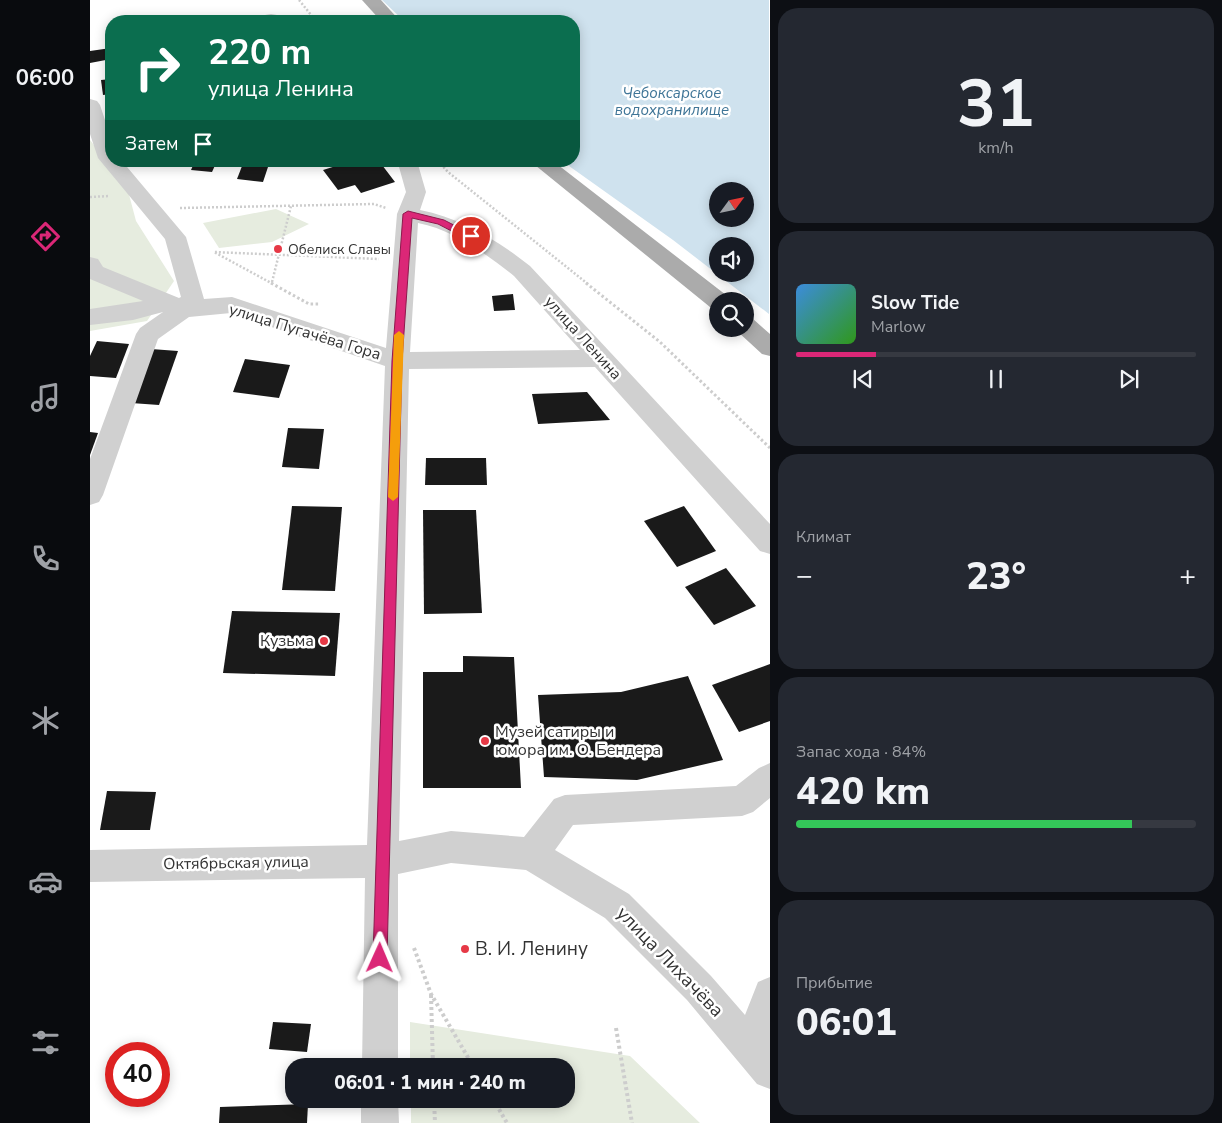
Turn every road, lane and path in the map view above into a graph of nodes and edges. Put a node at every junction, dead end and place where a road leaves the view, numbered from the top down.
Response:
1 (298, 0) edge
2 (371, 0) edge
3 (311, 15) edge
4 (385, 15) edge
5 (90, 105) edge
6 (105, 149) edge
7 (116, 167) edge
8 (410, 167) edge
9 (443, 167) edge
10 (548, 167) edge
11 (374, 204) dead end
12 (291, 206) junction
13 (179, 208) dead end
14 (408, 214) junction
15 (279, 255) junction
16 (404, 261) junction
17 (90, 264) edge
18 (272, 282) junction
19 (709, 294) edge
20 (319, 304) dead end
21 (175, 306) junction
22 (90, 317) edge
23 (754, 333) edge
24 (770, 348) edge
25 (601, 358) junction
26 (397, 361) junction
27 (770, 448) edge
28 (90, 495) edge
29 (770, 543) edge
30 (770, 778) edge
31 (531, 854) junction
32 (382, 861) junction
33 (90, 866) edge
34 (411, 941) dead end
35 (431, 994) junction
36 (770, 994) edge
37 (616, 1028) dead end
38 (380, 1058) edge
39 (433, 1058) edge
40 (468, 1058) edge
41 (761, 1060) edge
42 (380, 1108) edge
43 (434, 1108) edge
44 (498, 1108) edge
45 (380, 1123) edge
46 (435, 1123) edge
47 (507, 1123) edge
48 (632, 1123) edge

1 - 3 path
2 - 4 main road
5 - 6 street
7 - 21 street
8 - 14 street
9 - 27 path
10 - 19 main road
11 - 12 path
12 - 13 path
12 - 15 path
14 - 16 street
14 - 25 street, улица Ленина
15 - 16 path
15 - 18 path
15 - 18 path
16 - 26 street
17 - 21 street, улица Пугачёва Гора
18 - 20 path
21 - 22 street, улица Пугачёва Гора
21 - 26 street, улица Пугачёва Гора
21 - 28 street
23 - 24 main road
25 - 26 street, улица Пугачёва Гора
25 - 29 street, улица Ленина
26 - 32 street
30 - 31 street
31 - 32 street
31 - 41 street, улица Лихачёва
32 - 33 street, Октябрьская улица
32 - 38 street
34 - 35 path
35 - 39 path
35 - 40 path
36 - 41 street
37 - 48 path
42 - 45 street
43 - 46 path
44 - 47 path

